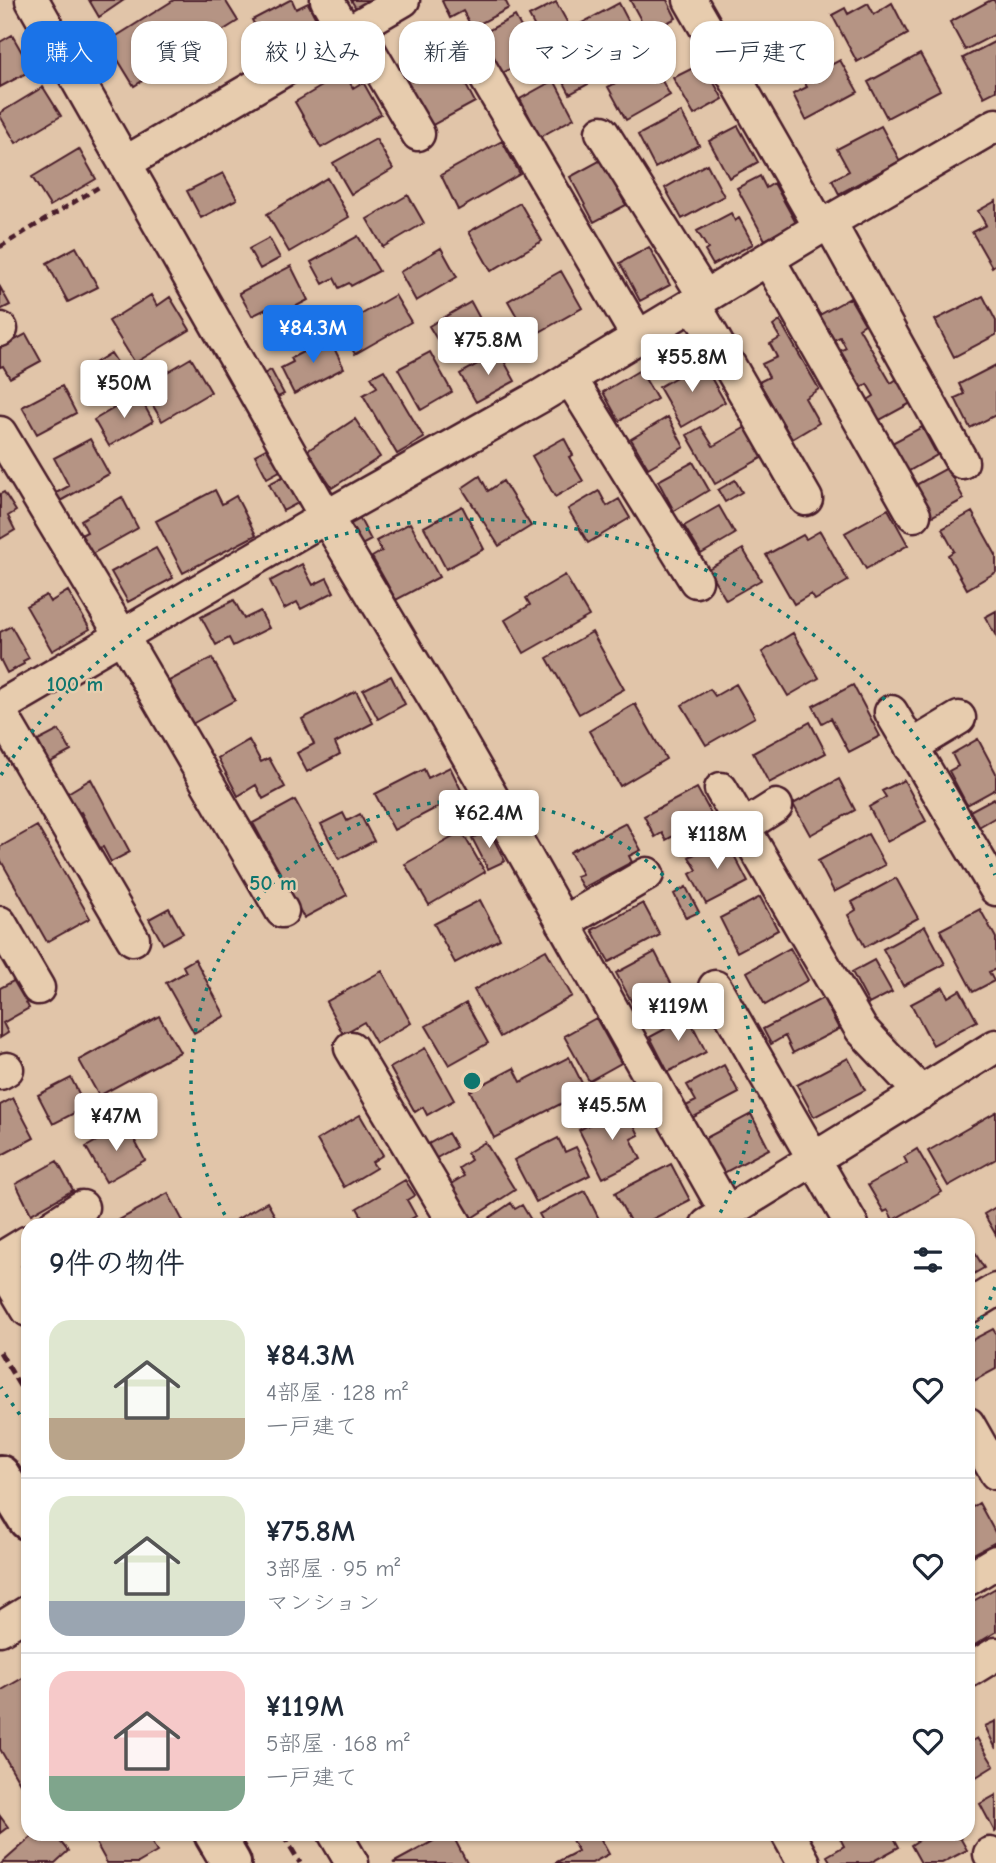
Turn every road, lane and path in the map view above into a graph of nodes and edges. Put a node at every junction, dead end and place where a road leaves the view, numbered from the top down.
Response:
1 (32, 0) edge
2 (327, 0) edge
3 (403, 0) edge
4 (690, 0) edge
5 (344, 21) edge
6 (367, 21) edge
7 (385, 83) edge
8 (259, 84) edge
9 (490, 84) edge
10 (996, 125) edge
11 (602, 132) dead end
12 (418, 134) dead end
13 (125, 163) junction
14 (825, 225) junction
15 (0, 247) edge
16 (768, 259) junction
17 (699, 300) junction
18 (638, 337) junction
19 (570, 378) junction
20 (0, 433) edge
21 (962, 462) dead end
22 (806, 499) dead end
23 (914, 515) dead end
24 (326, 517) junction
25 (696, 581) dead end
26 (122, 636) junction
27 (0, 710) edge
28 (891, 712) dead end
29 (959, 718) dead end
30 (911, 747) junction
31 (720, 789) dead end
32 (776, 806) dead end
33 (743, 827) junction
34 (647, 874) dead end
35 (996, 890) edge
36 (282, 911) dead end
37 (0, 923) edge
38 (563, 923) junction
39 (133, 939) dead end
40 (715, 987) dead end
41 (38, 988) dead end
42 (996, 1046) edge
43 (351, 1048) dead end
44 (920, 1093) junction
45 (814, 1159) junction
46 (82, 1207) dead end
47 (65, 1218) edge
48 (452, 1218) edge
49 (716, 1218) edge
50 (719, 1218) edge
51 (848, 1218) edge
52 (21, 1247) edge
53 (0, 1261) edge
54 (996, 1290) edge
55 (21, 1298) edge
56 (975, 1303) edge
57 (975, 1436) edge
58 (996, 1473) edge
59 (0, 1475) edge
60 (21, 1509) edge
61 (996, 1562) edge
62 (975, 1575) edge
63 (21, 1616) edge
64 (0, 1629) edge
65 (996, 1654) edge
66 (975, 1667) edge
67 (218, 1841) edge
68 (339, 1841) edge
69 (792, 1841) edge
70 (231, 1863) edge
71 (352, 1863) edge
72 (804, 1863) edge

1 - 13 street
2 - 5 street
3 - 6 street
4 - 14 street
7 - 12 street
8 - 13 street
9 - 18 street
10 - 14 street
11 - 17 street
13 - 15 path
13 - 24 street
14 - 16 street
14 - 21 street
16 - 17 street
16 - 23 street
17 - 18 street
17 - 22 street
18 - 19 street
19 - 24 street
19 - 25 street
20 - 26 street
24 - 26 street
24 - 38 street
26 - 27 street
26 - 36 street
27 - 39 street
28 - 30 street
29 - 30 street
30 - 35 street
31 - 33 street
32 - 33 street
33 - 44 street
34 - 38 street
37 - 41 street
38 - 49 street
40 - 45 street
42 - 44 street
43 - 48 street
44 - 45 street
45 - 50 street
45 - 51 street
46 - 47 street
52 - 53 street
53 - 55 street
54 - 56 street
57 - 58 street
59 - 60 highway
61 - 62 street
63 - 64 street
65 - 66 street
67 - 70 highway
68 - 71 street
69 - 72 street

